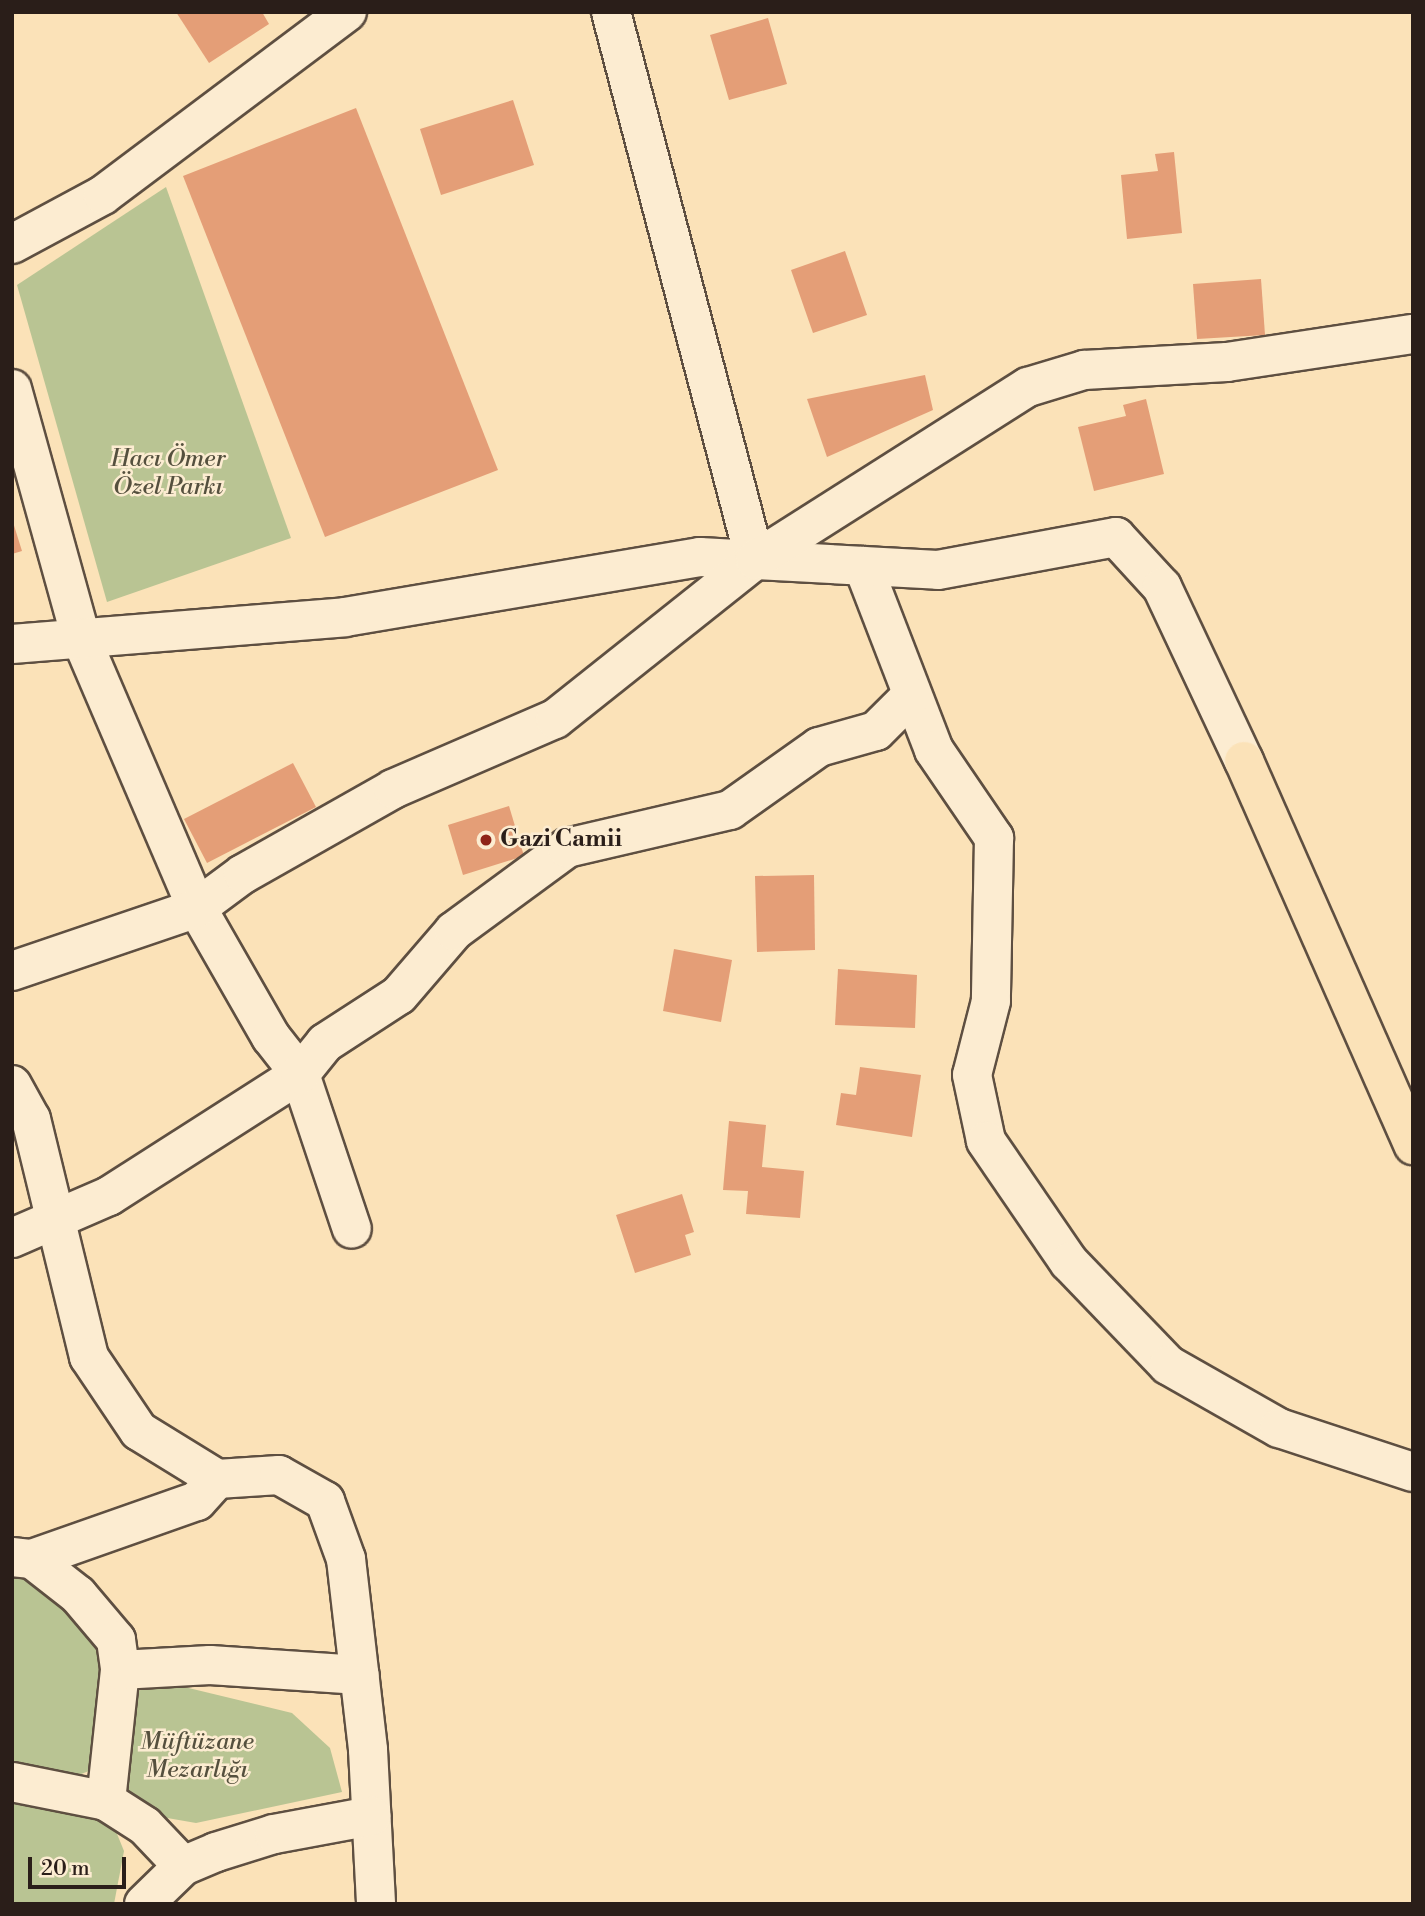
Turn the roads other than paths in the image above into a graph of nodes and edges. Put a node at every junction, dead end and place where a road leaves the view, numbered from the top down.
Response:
1 (347, 12) edge
2 (611, 12) edge
3 (12, 244) edge
4 (1413, 334) edge
5 (12, 389) edge
6 (755, 560) junction
7 (863, 566) junction
8 (81, 638) junction
9 (12, 644) edge
10 (911, 696) junction
11 (1244, 761) joint
12 (197, 908) junction
13 (12, 971) edge
14 (300, 1074) junction
15 (12, 1085) edge
16 (1413, 1145) edge
17 (56, 1220) junction
18 (352, 1229) dead end
19 (12, 1238) edge
20 (1413, 1472) edge
21 (217, 1479) junction
22 (22, 1558) edge
23 (120, 1670) junction
24 (360, 1675) junction
25 (12, 1782) edge
26 (106, 1801) junction
27 (371, 1816) junction
28 (183, 1866) junction
29 (144, 1904) edge
30 (376, 1904) edge

1 - 3 street
2 - 6 street
4 - 6 street
5 - 8 street
6 - 7 street
6 - 8 street
6 - 12 street
7 - 10 street
7 - 11 street
8 - 9 street
8 - 12 street
10 - 14 street
10 - 20 street
11 - 16 main road
12 - 13 street
12 - 14 street
14 - 17 street
14 - 18 street
15 - 17 street
17 - 19 street
17 - 21 street
21 - 22 street
21 - 24 street
22 - 23 street
23 - 24 street
23 - 26 street
24 - 27 street
25 - 26 street
26 - 28 street
27 - 28 street
27 - 30 street
28 - 29 street

